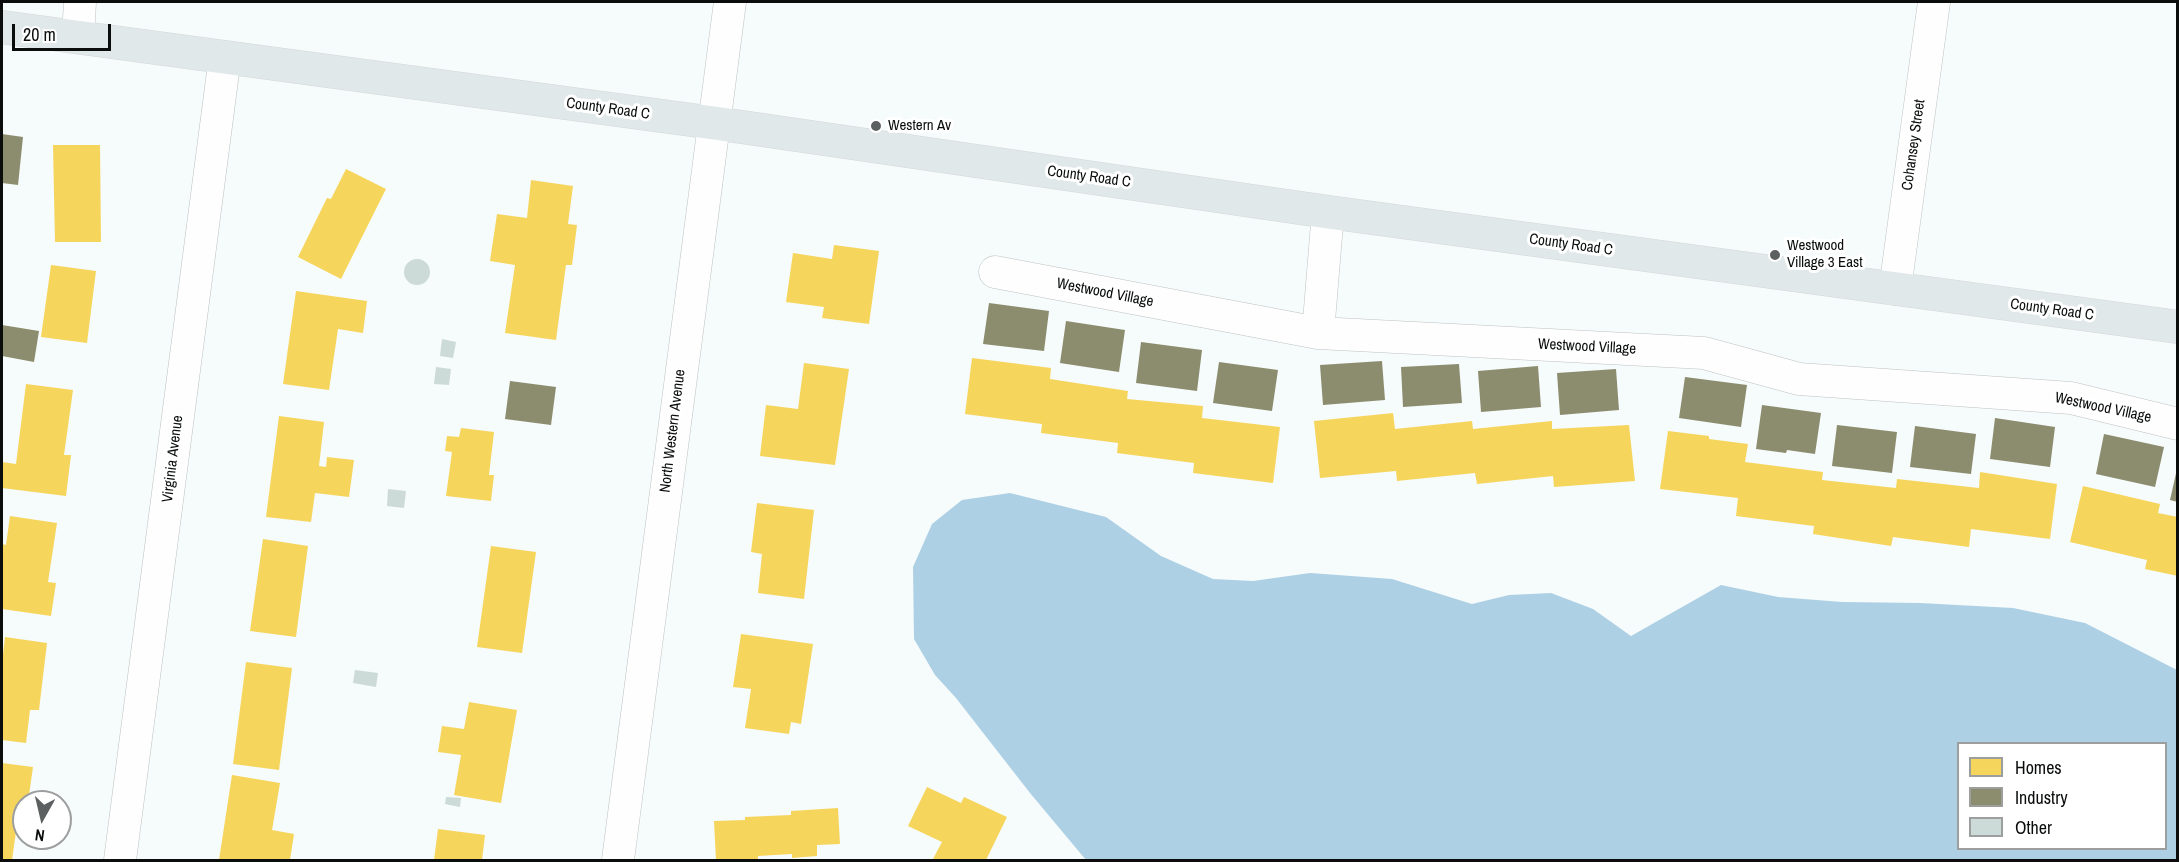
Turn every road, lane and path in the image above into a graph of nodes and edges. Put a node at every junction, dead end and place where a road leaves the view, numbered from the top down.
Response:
1 (80, 2) edge
2 (730, 2) edge
3 (1934, 2) edge
4 (2, 27) edge
5 (78, 37) junction
6 (225, 57) junction
7 (714, 123) junction
8 (1328, 212) junction
9 (995, 272) dead end
10 (1895, 289) junction
11 (2178, 327) edge
12 (1318, 333) junction
13 (2178, 424) edge
14 (120, 861) edge
15 (618, 861) edge

1 - 5 street
2 - 7 street, North Western Avenue
3 - 10 street, Cohansey Street
4 - 5 main road, County Road C
5 - 6 main road, County Road C
6 - 7 main road, County Road C
6 - 14 street, Virginia Avenue
7 - 8 main road, County Road C
7 - 15 street, North Western Avenue
8 - 10 main road, County Road C
8 - 12 street
9 - 12 street, Westwood Village
10 - 11 main road, County Road C
12 - 13 street, Westwood Village

